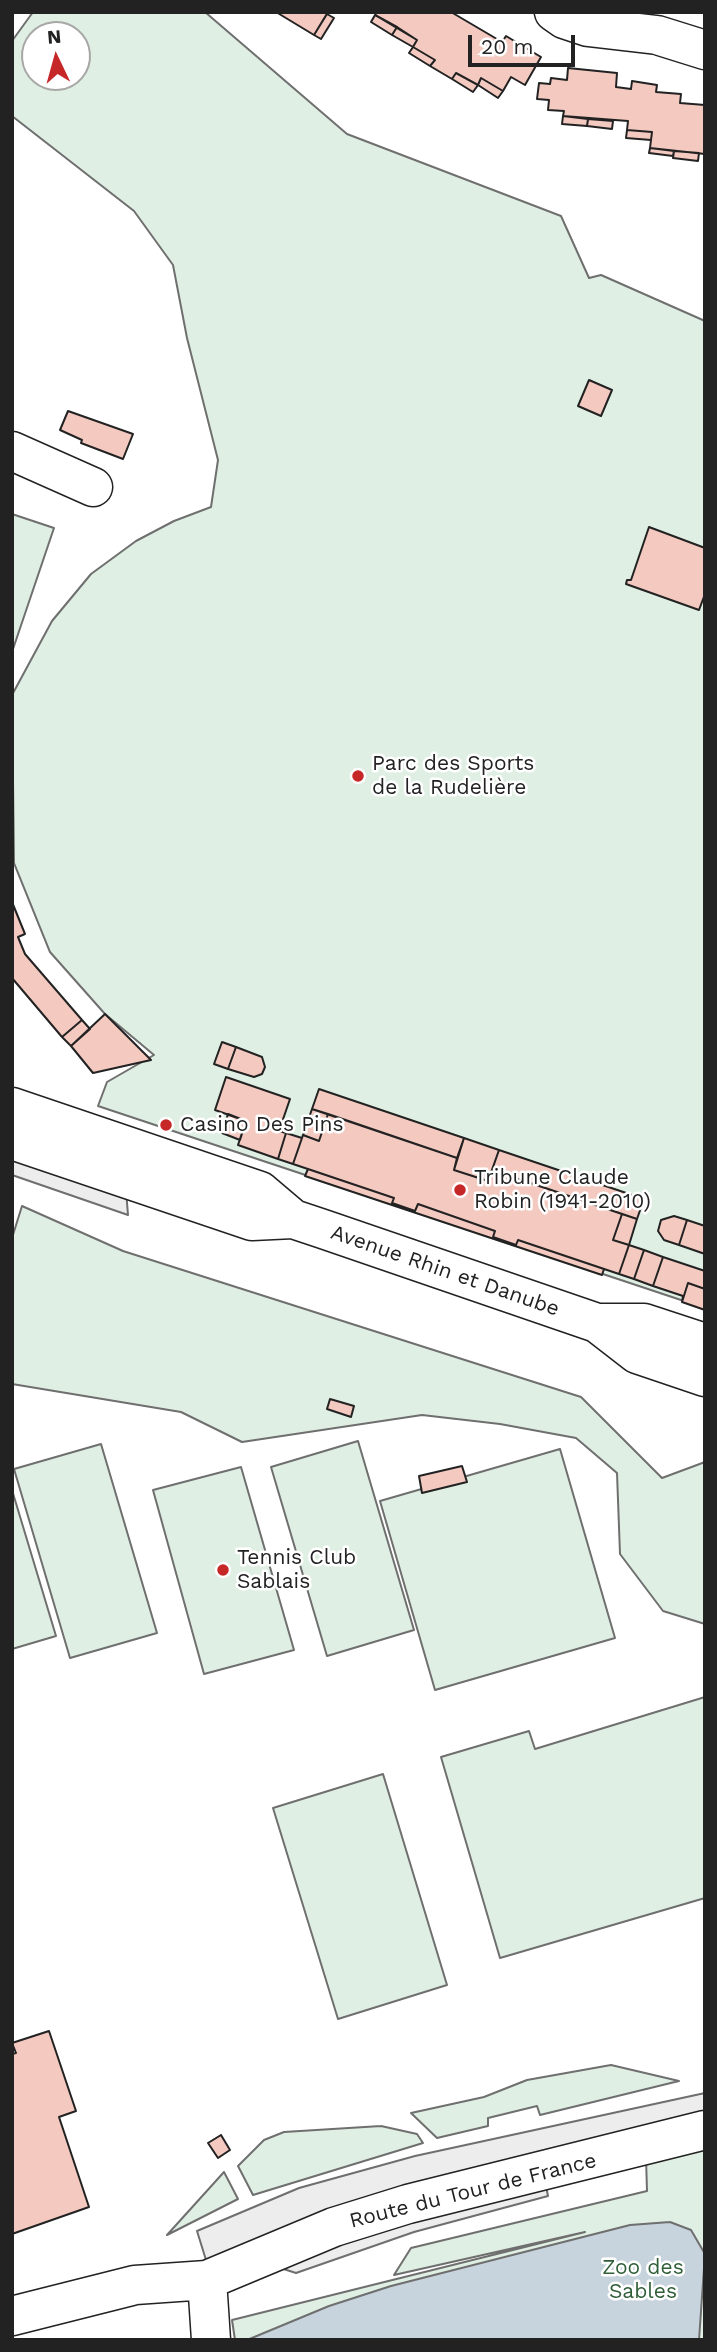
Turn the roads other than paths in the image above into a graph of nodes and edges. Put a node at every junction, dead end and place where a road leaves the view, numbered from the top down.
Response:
1 (554, 12) edge
2 (705, 50) edge
3 (12, 451) edge
4 (93, 487) dead end
5 (12, 1107) edge
6 (12, 1140) edge
7 (293, 1219) junction
8 (597, 1323) junction
9 (705, 1343) edge
10 (705, 1377) edge
11 (705, 2130) edge
12 (207, 2280) junction
13 (12, 2316) edge
14 (211, 2340) edge

1 - 2 street
3 - 4 street
5 - 7 street, Avenue Rhin et Danube
6 - 7 street, Avenue Rhin et Danube
7 - 8 street, Avenue Rhin et Danube
8 - 9 street, Avenue Rhin et Danube
8 - 10 street, Avenue Rhin et Danube
11 - 12 street, Route du Tour de France
12 - 13 street, Route du Tour de France
12 - 14 street

